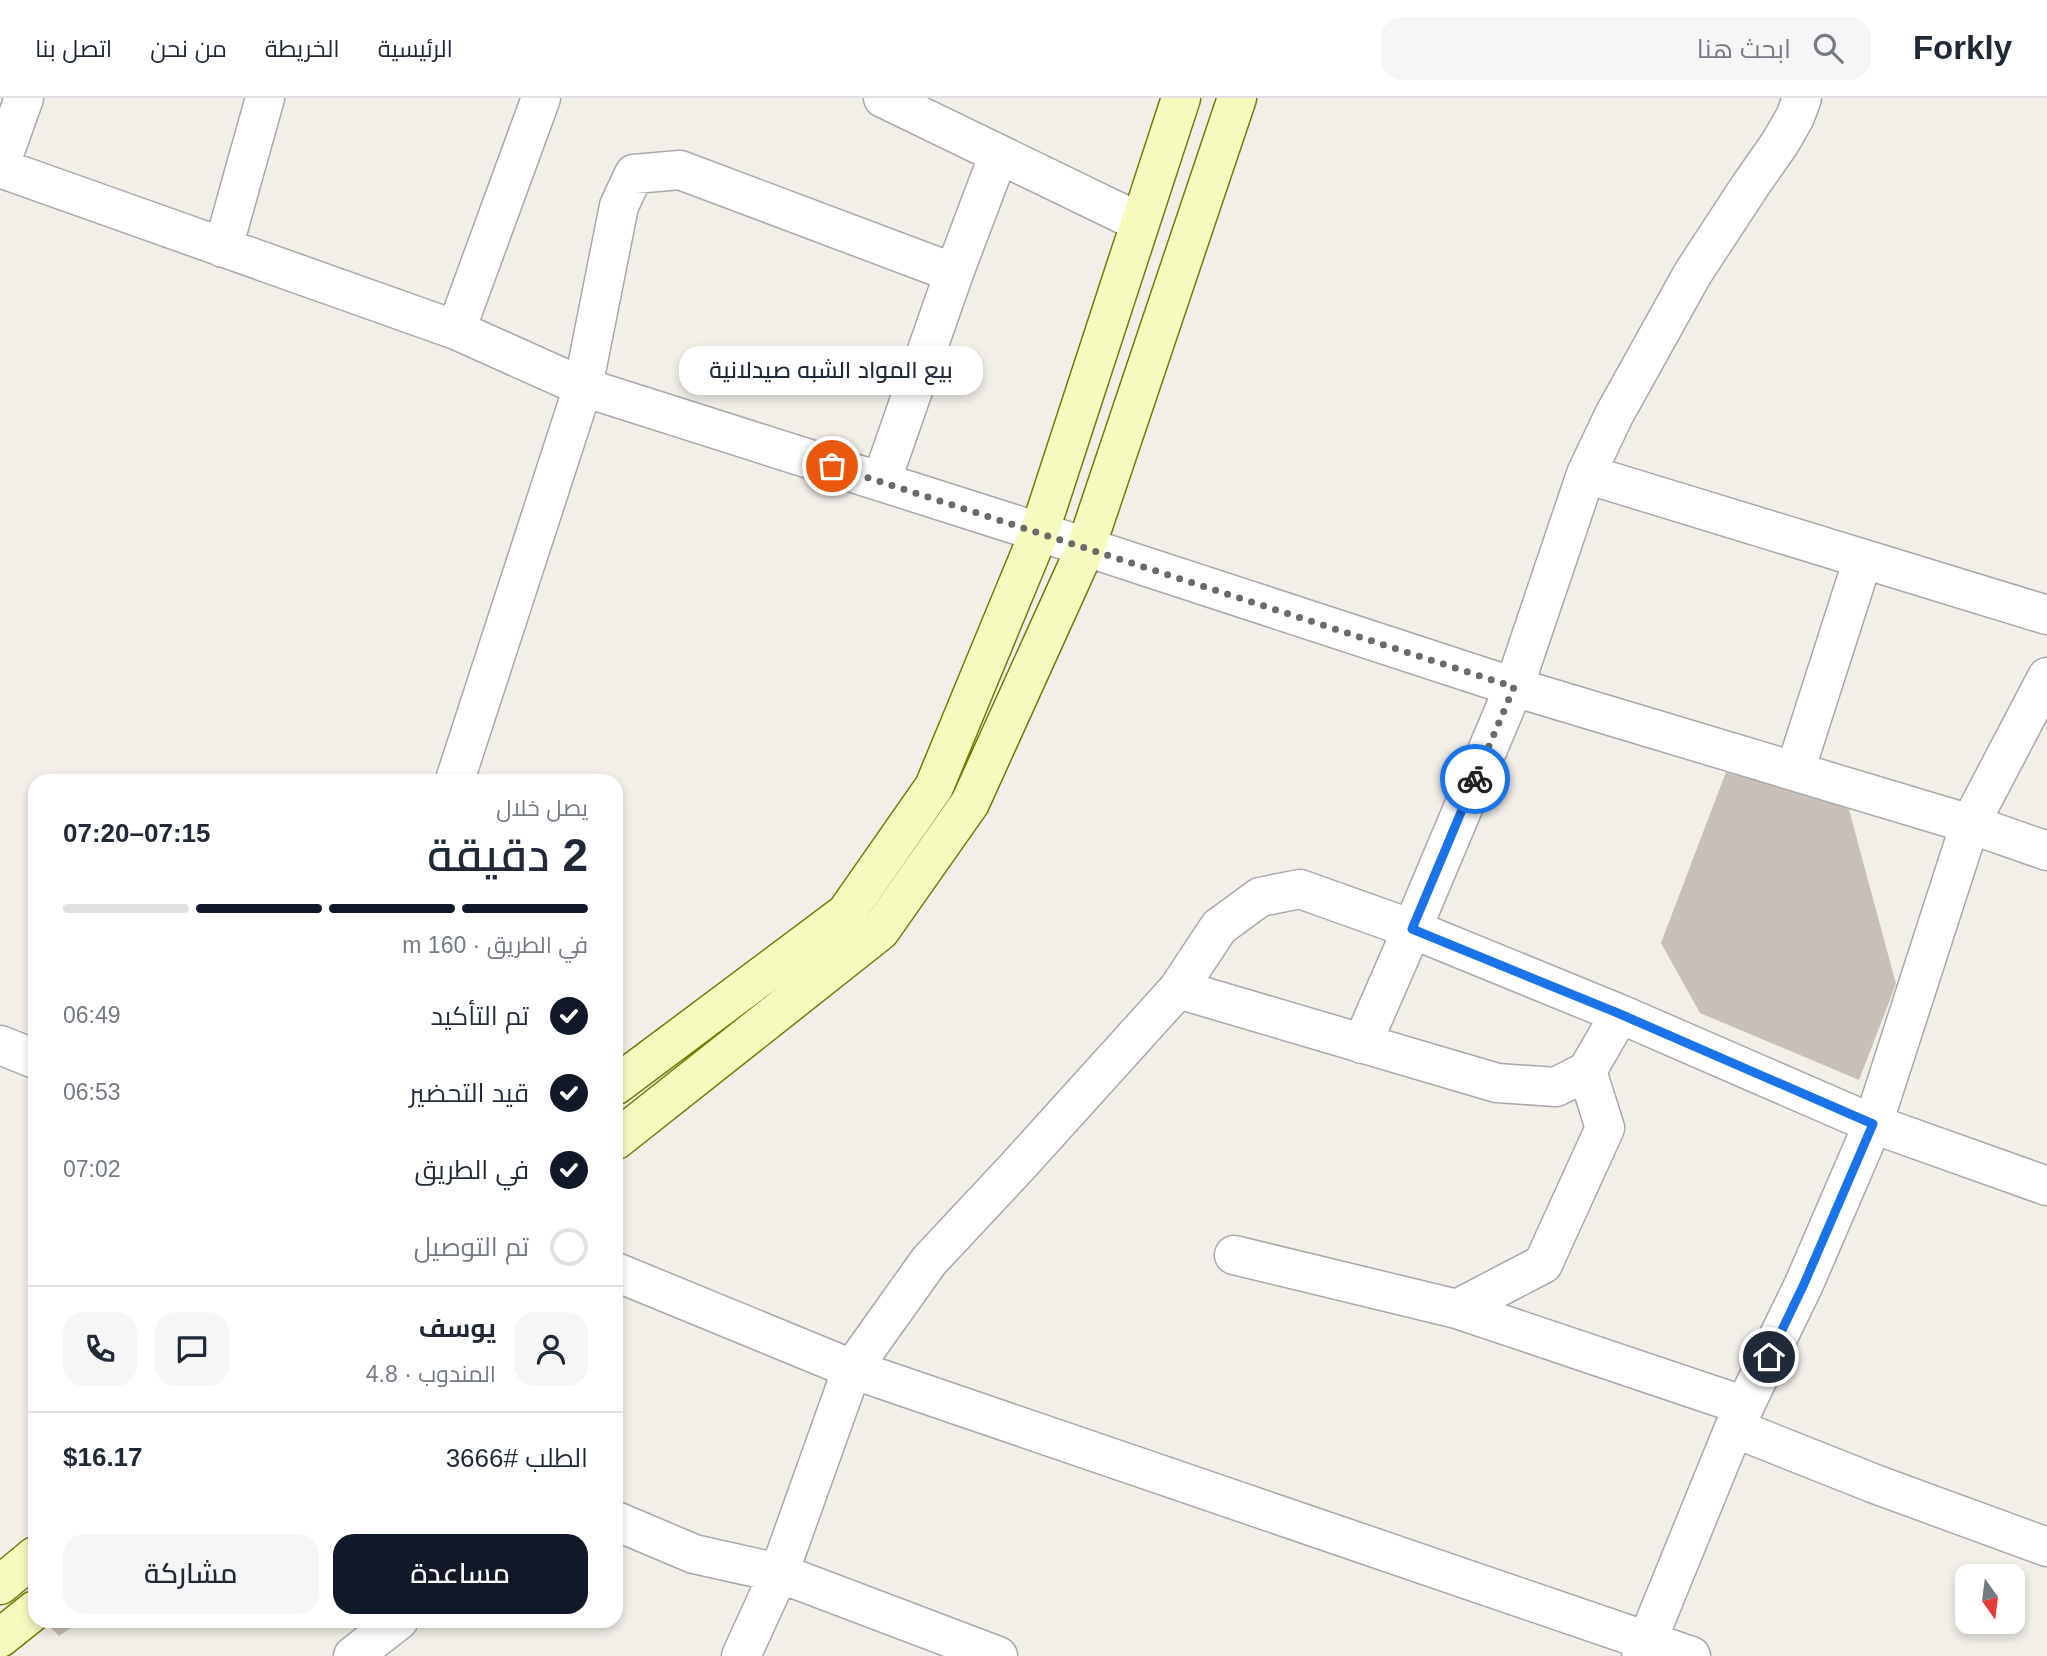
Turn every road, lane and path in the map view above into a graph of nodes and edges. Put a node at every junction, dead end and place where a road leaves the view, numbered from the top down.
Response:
1 (24, 98) edge
2 (265, 98) edge
3 (541, 98) edge
4 (883, 98) edge
5 (1181, 98) edge
6 (1237, 98) edge
7 (1802, 98) edge
8 (999, 154) junction
9 (0, 166) edge
10 (1139, 222) junction
11 (223, 248) junction
12 (954, 273) junction
13 (456, 330) junction
14 (583, 387) junction
15 (1586, 474) junction
16 (881, 482) junction
17 (1038, 533) junction
18 (1086, 547) junction
19 (1863, 559) junction
20 (2047, 615) edge
21 (2047, 677) edge
22 (1514, 687) junction
23 (1795, 771) junction
24 (457, 774) edge
25 (1970, 824) junction
26 (2047, 851) edge
27 (1412, 929) junction
28 (1178, 989) junction
29 (1620, 1014) junction
30 (1362, 1044) junction
31 (0, 1045) edge
32 (28, 1056) edge
33 (1587, 1071) junction
34 (623, 1079) edge
35 (1873, 1124) junction
36 (623, 1134) edge
37 (2047, 1186) edge
38 (1234, 1255) dead end
39 (623, 1275) edge
40 (1457, 1309) junction
41 (852, 1369) junction
42 (1740, 1417) junction
43 (623, 1524) edge
44 (2047, 1547) edge
45 (28, 1562) edge
46 (779, 1573) junction
47 (0, 1585) edge
48 (28, 1616) edge
49 (389, 1628) edge
50 (0, 1638) edge
51 (1644, 1648) edge
52 (353, 1656) edge
53 (741, 1656) edge
54 (998, 1656) edge
55 (1691, 1656) edge

1 - 9 street
2 - 11 street
3 - 13 street
4 - 8 street
5 - 10 street
6 - 18 street
7 - 15 street
8 - 10 street
8 - 12 street
9 - 11 street
10 - 17 street
11 - 13 street
12 - 14 street
12 - 16 street
13 - 14 street
14 - 16 street
14 - 24 street
15 - 19 street
15 - 22 street
16 - 17 street
17 - 18 street
17 - 34 street
18 - 22 street
18 - 36 street
19 - 20 street
19 - 23 street
21 - 25 street
22 - 23 street
22 - 27 street
23 - 25 street
25 - 26 street
25 - 35 street
27 - 28 street
27 - 29 street
27 - 30 street
28 - 30 street
28 - 41 street
29 - 33 street
29 - 35 street
30 - 33 street
31 - 32 street
33 - 40 street
35 - 37 street
35 - 42 street
38 - 40 street
39 - 41 street
40 - 42 street
41 - 46 street
41 - 51 street
42 - 44 street
42 - 51 street
43 - 46 street
45 - 47 street
46 - 53 street
46 - 54 street
48 - 50 street
49 - 52 street
51 - 55 street

